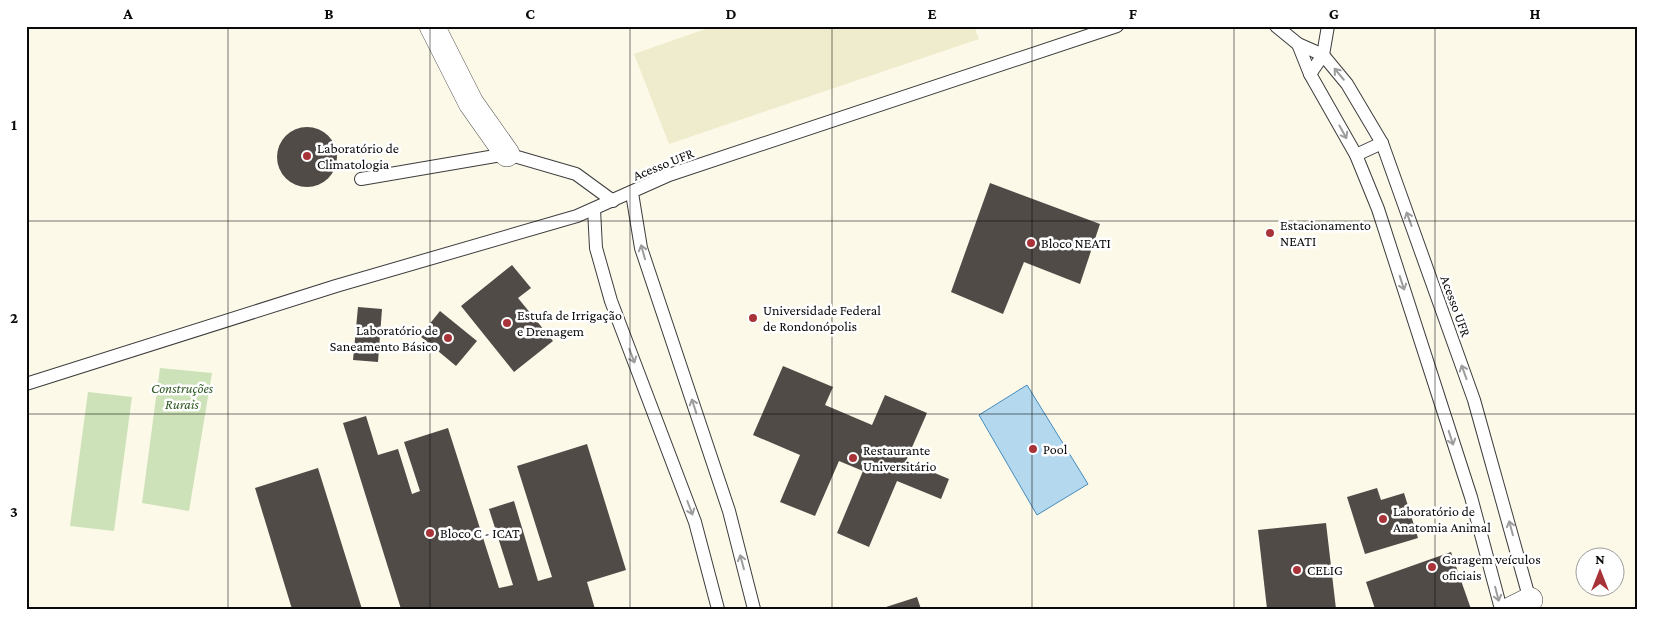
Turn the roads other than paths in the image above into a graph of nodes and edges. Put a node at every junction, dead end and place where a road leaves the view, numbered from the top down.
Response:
1 (432, 26) edge
2 (1117, 26) edge
3 (1276, 26) edge
4 (1328, 26) edge
5 (1298, 44) junction
6 (1323, 56) junction
7 (1310, 74) junction
8 (1382, 143) junction
9 (507, 154) junction
10 (1356, 155) junction
11 (361, 179) dead end
12 (632, 193) junction
13 (613, 201) junction
14 (594, 209) junction
15 (26, 384) edge
16 (1525, 606) edge
17 (718, 609) edge
18 (754, 609) edge
19 (1501, 609) edge

1 - 9 street
2 - 12 lane, Acesso UFR
3 - 5 lane, Acesso UFR
4 - 6 lane
5 - 6 lane, Acesso UFR
5 - 7 lane, Acesso UFR
6 - 7 lane
8 -> 6 lane, Acesso UFR
7 -> 10 lane, Acesso UFR
8 - 10 lane
16 -> 8 lane, Acesso UFR
9 - 11 lane
9 - 13 lane
10 -> 19 lane, Acesso UFR
12 - 13 lane
18 -> 12 lane, Acesso UFR
13 - 14 lane
14 - 15 lane
14 -> 17 lane

